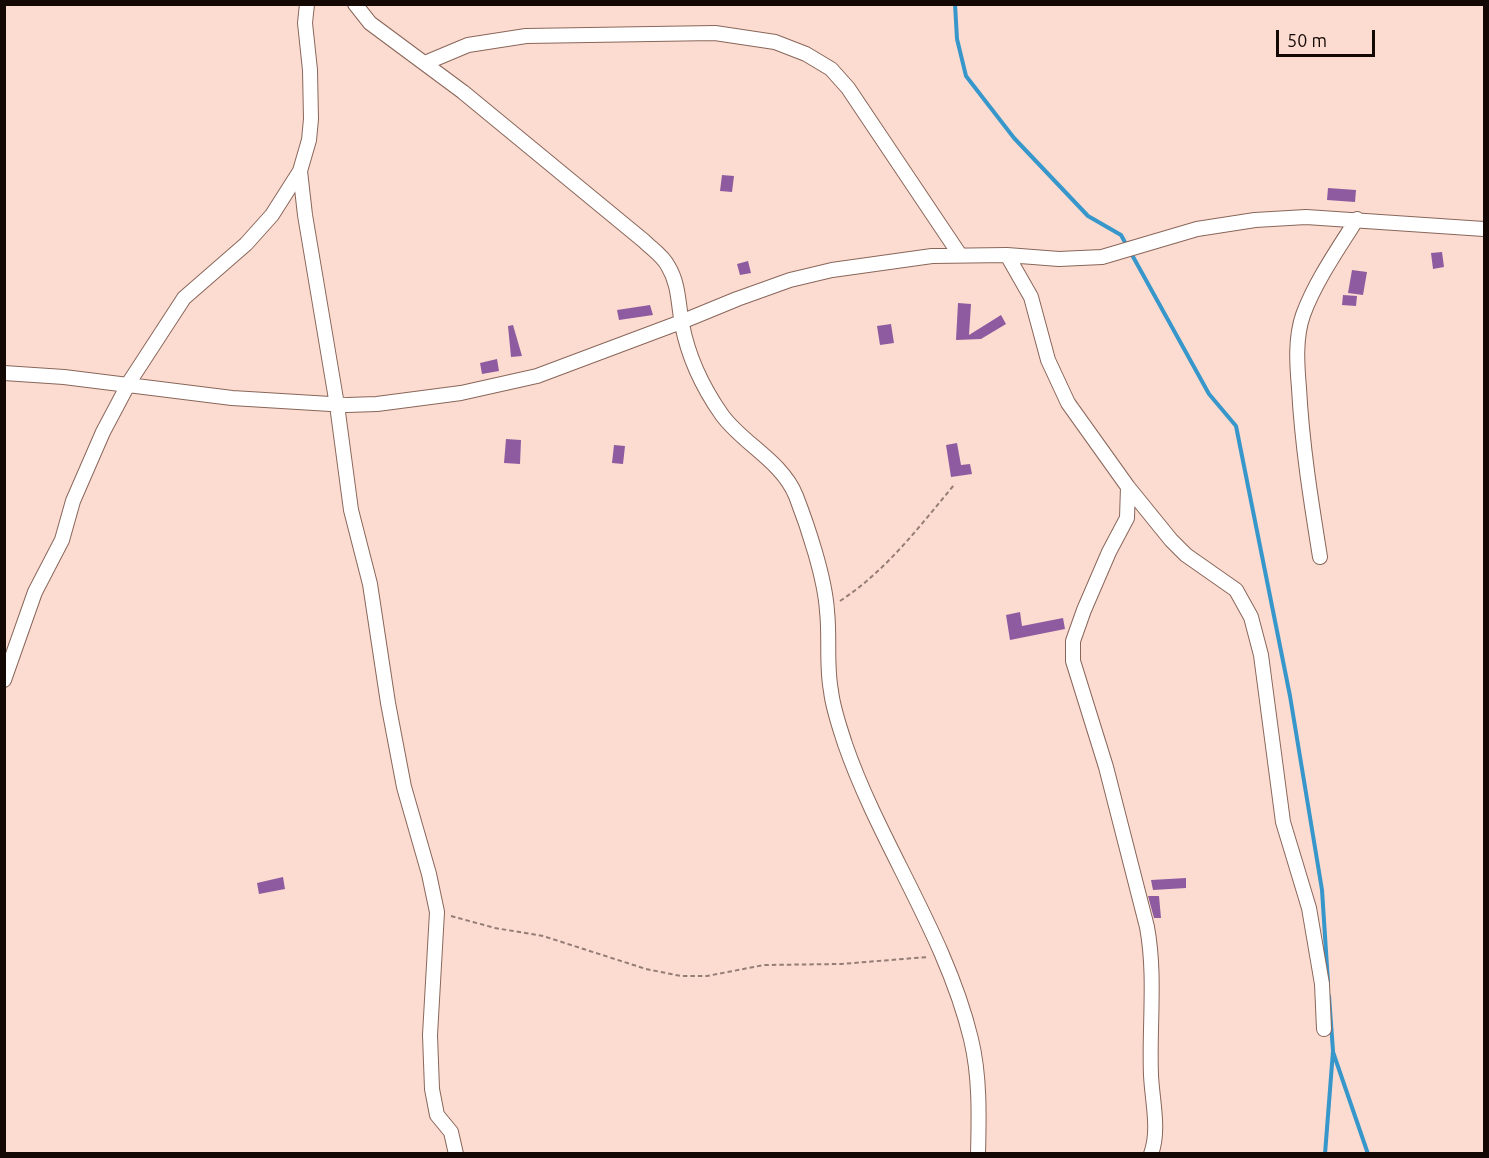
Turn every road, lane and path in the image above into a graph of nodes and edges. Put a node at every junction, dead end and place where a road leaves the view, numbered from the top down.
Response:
1 (308, 4) edge
2 (355, 4) edge
3 (425, 63) junction
4 (300, 171) junction
5 (1357, 219) junction
6 (1485, 229) edge
7 (960, 255) junction
8 (1008, 255) junction
9 (681, 322) junction
10 (4, 373) edge
11 (128, 385) junction
12 (337, 405) junction
13 (954, 485) dead end
14 (1128, 487) junction
15 (1320, 557) dead end
16 (827, 609) junction
17 (4, 680) edge
18 (436, 912) junction
19 (942, 957) junction
20 (1324, 1029) dead end
21 (456, 1154) edge
22 (978, 1154) edge
23 (1151, 1154) edge

1 - 4 street
2 - 3 street
3 - 7 street
3 - 9 street
4 - 11 street
4 - 12 street
5 - 6 street
5 - 8 street
5 - 15 street
7 - 8 street
7 - 9 street
8 - 14 street
9 - 12 street
9 - 16 street
10 - 11 street
11 - 12 street
11 - 17 street
12 - 18 street
13 - 16 path
14 - 20 street
14 - 23 street
16 - 19 street
18 - 19 path
18 - 21 street
19 - 22 street

